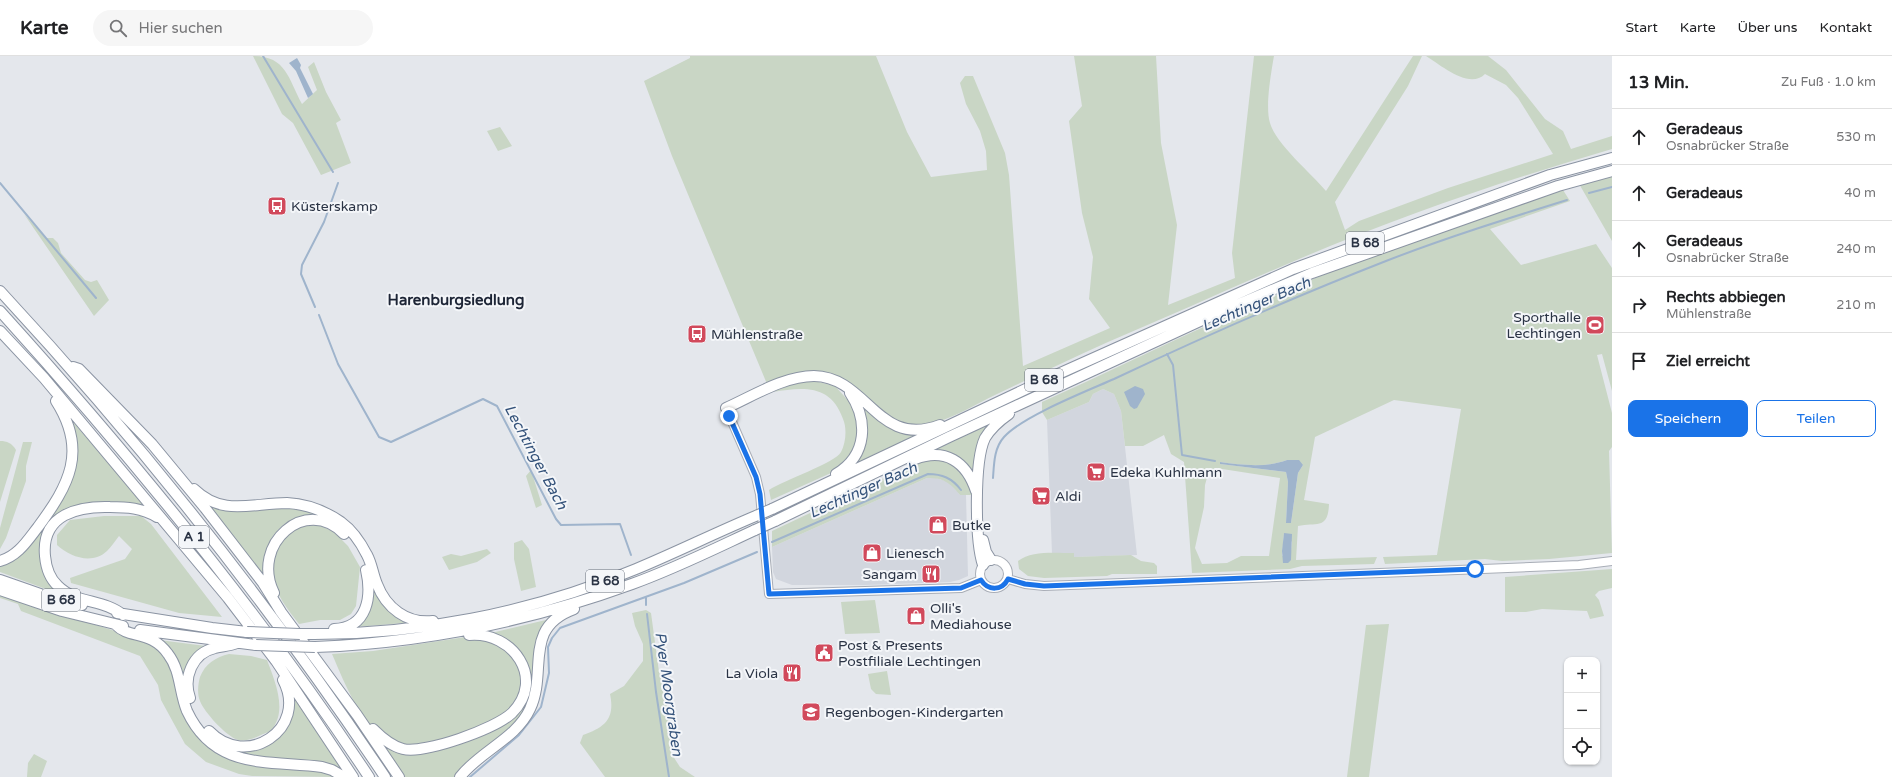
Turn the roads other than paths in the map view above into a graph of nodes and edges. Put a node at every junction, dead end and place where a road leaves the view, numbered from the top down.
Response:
1 (1612, 158) edge
2 (1612, 171) edge
3 (0, 291) edge
4 (0, 311) edge
5 (0, 331) edge
6 (68, 366) junction
7 (44, 378) junction
8 (846, 388) junction
9 (1046, 392) junction
10 (726, 408) joint
11 (965, 418) junction
12 (897, 462) junction
13 (184, 482) junction
14 (978, 494) junction
15 (773, 508) junction
16 (168, 526) junction
17 (0, 561) edge
18 (1612, 561) edge
19 (987, 562) junction
20 (1008, 579) junction
21 (0, 580) edge
22 (981, 580) junction
23 (632, 584) junction
24 (0, 590) edge
25 (281, 612) junction
26 (123, 615) junction
27 (451, 622) junction
28 (116, 625) junction
29 (457, 633) junction
30 (303, 634) junction
31 (237, 643) junction
32 (276, 661) junction
33 (358, 715) junction
34 (344, 777) edge
35 (353, 777) edge
36 (369, 777) edge
37 (385, 777) edge
38 (400, 777) edge
39 (460, 777) edge

1 - 11 highway, B 68
2 - 9 highway, B 68
3 - 6 highway, A 1
4 - 36 highway, A 1
5 - 7 highway
6 - 13 highway
6 - 37 highway, A 1
7 - 16 highway
7 - 17 highway
8 - 10 highway
8 - 11 highway
8 - 15 highway
9 - 12 highway, B 68
9 - 14 highway
10 - 22 street
11 - 15 highway, B 68
12 - 14 highway
12 - 23 highway, B 68, bridge
13 - 25 highway
13 - 27 highway
14 - 19 highway
15 - 27 highway, B 68, bridge
16 - 26 highway
16 - 32 highway
18 - 20 street
19 - 20 street
19 - 22 street
20 - 22 street
21 - 26 highway, B 68
23 - 29 highway, B 68
23 - 39 highway
24 - 28 highway, B 68
25 - 30 highway
25 - 33 highway
26 - 30 highway, B 68, bridge
27 - 30 highway, B 68
28 - 31 highway, B 68
28 - 34 highway
29 - 31 highway, B 68, bridge
29 - 33 highway
31 - 32 highway
32 - 35 highway
33 - 38 highway

